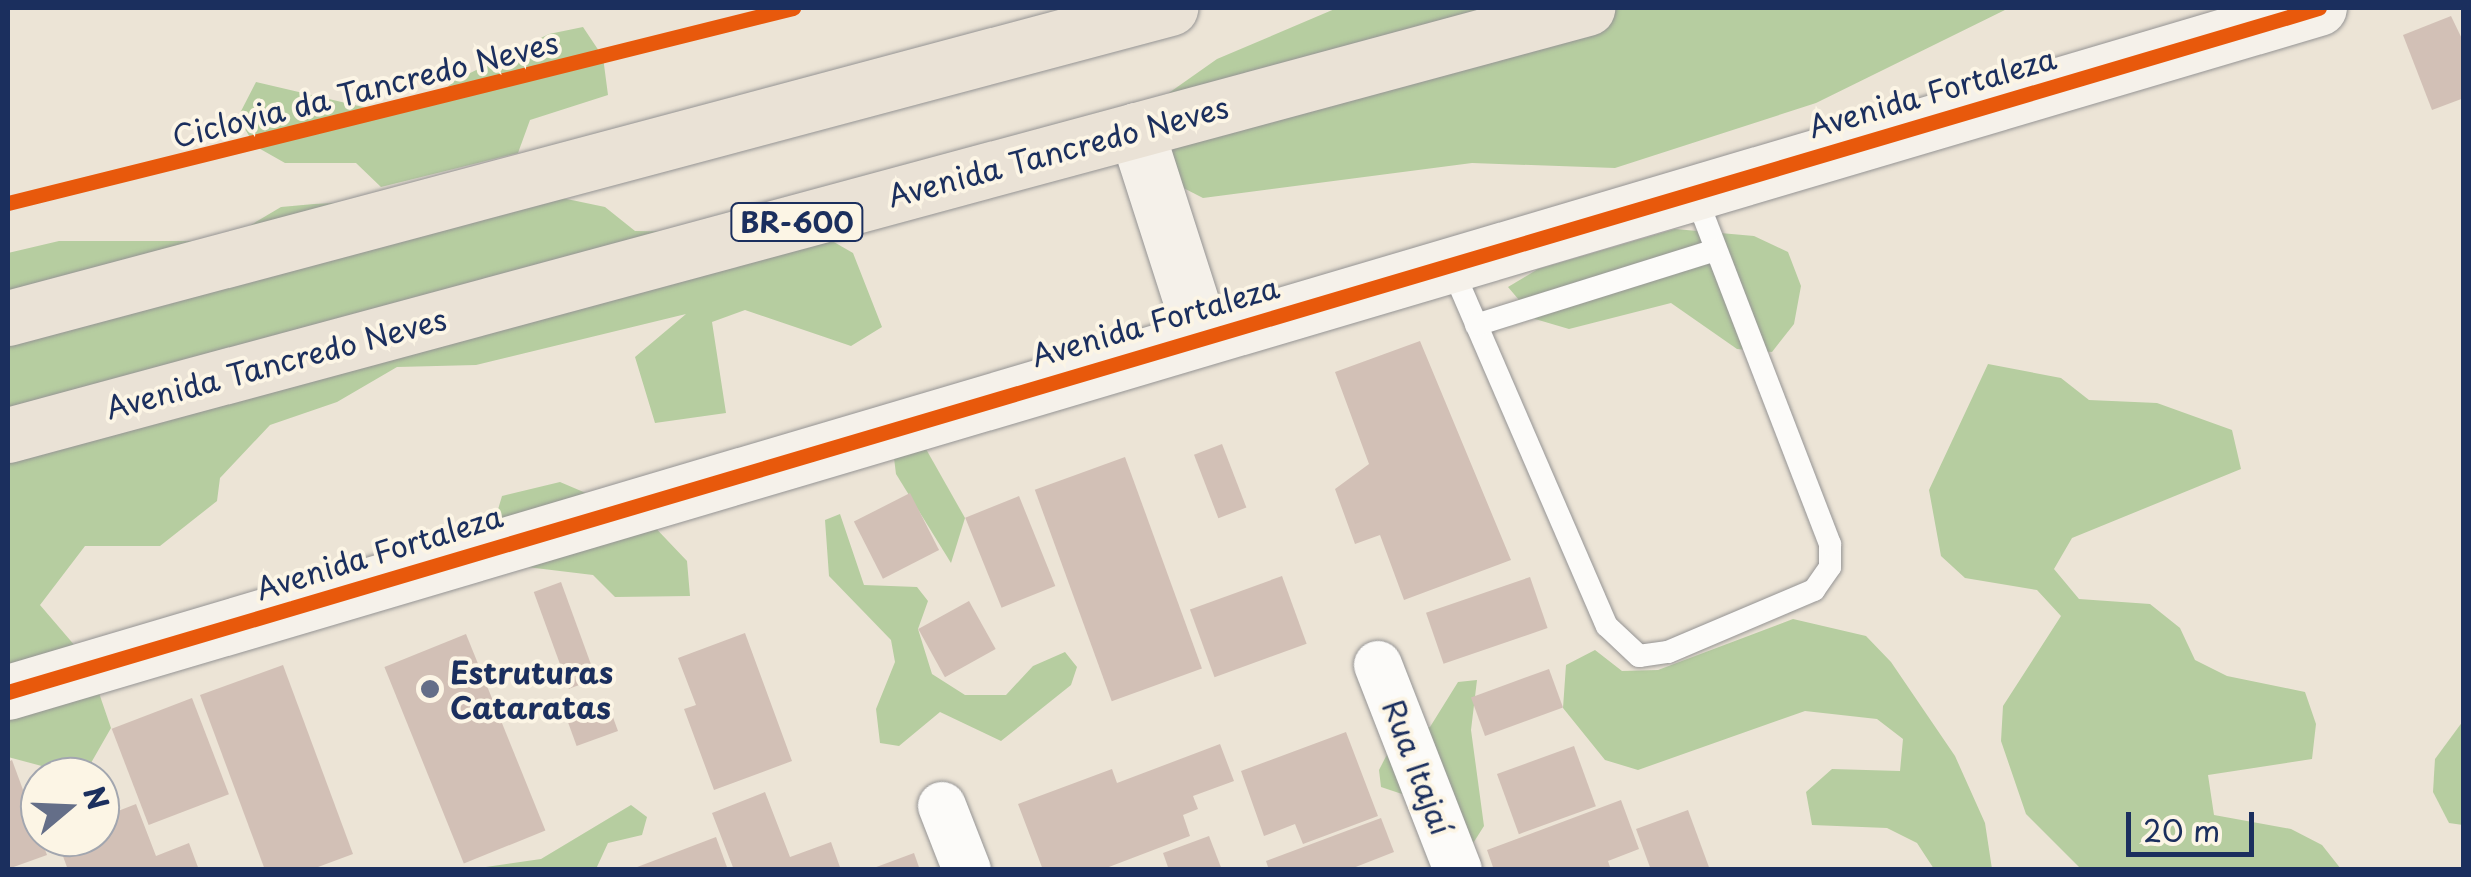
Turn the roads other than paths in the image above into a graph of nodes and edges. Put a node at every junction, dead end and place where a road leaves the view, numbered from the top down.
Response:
1 (1170, 8) edge
2 (1586, 8) edge
3 (2319, 8) edge
4 (1136, 130) junction
5 (1693, 191) junction
6 (1716, 250) junction
7 (1450, 263) junction
8 (8, 318) edge
9 (1476, 325) junction
10 (1202, 335) junction
11 (8, 435) edge
12 (1378, 665) dead end
13 (8, 692) edge
14 (942, 806) dead end
15 (966, 870) edge
16 (1458, 870) edge

1 - 8 main road
2 - 4 main road, Avenida Tancredo Neves / BR-600
3 - 5 street, Avenida Fortaleza
4 - 10 street
4 - 11 main road, Avenida Tancredo Neves / BR-600
5 - 6 lane
5 - 7 street, Avenida Fortaleza
6 - 9 lane
6 - 9 lane
7 - 9 lane
7 - 10 street, Avenida Fortaleza
10 - 13 street, Avenida Fortaleza
12 - 16 street, Rua Itajaí
14 - 15 street

